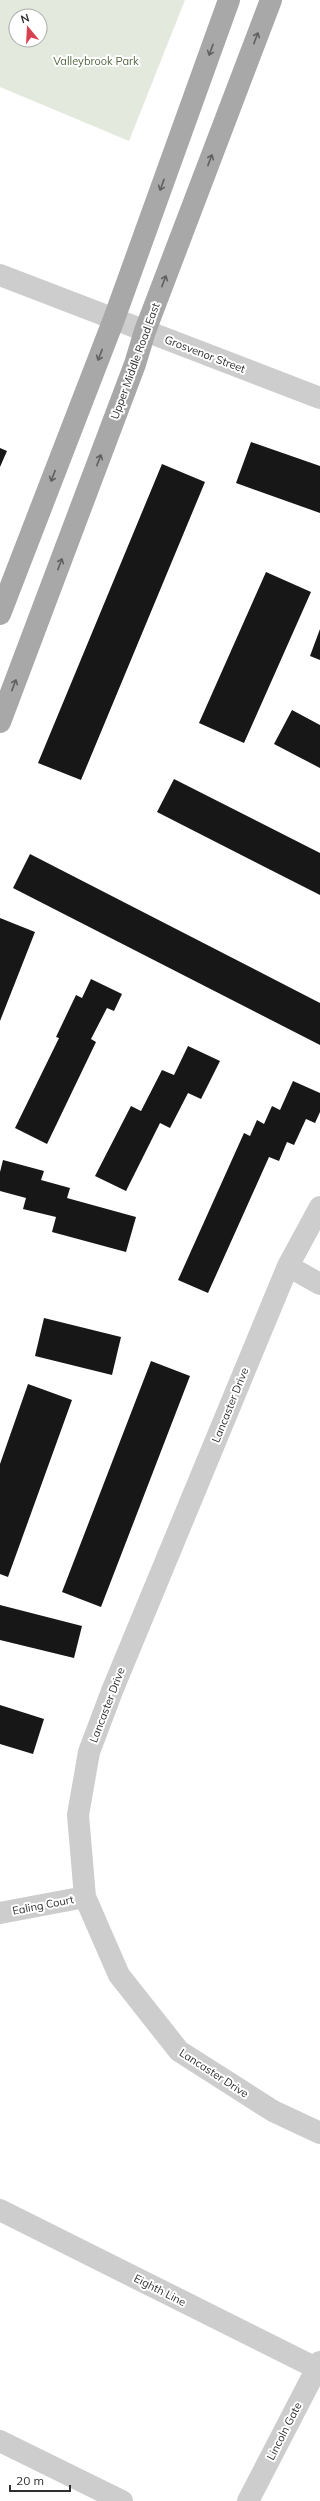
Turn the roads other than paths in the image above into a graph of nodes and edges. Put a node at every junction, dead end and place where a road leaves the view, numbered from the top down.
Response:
1 (229, 0) edge
2 (271, 0) edge
3 (0, 275) edge
4 (114, 319) junction
5 (145, 331) junction
6 (320, 398) edge
7 (0, 614) edge
8 (0, 722) edge
9 (320, 1207) edge
10 (288, 1266) junction
11 (320, 1284) edge
12 (85, 1897) junction
13 (0, 1913) edge
14 (320, 2133) edge
15 (0, 2210) edge
16 (319, 2367) edge
17 (0, 2441) edge
18 (122, 2501) edge
19 (248, 2501) edge

1 -> 4 main road
5 -> 2 main road, Upper Middle Road East
3 - 4 street, Grosvenor Street
4 - 5 street, Grosvenor Street
4 -> 7 main road
5 - 6 street, Grosvenor Street
8 -> 5 main road, Upper Middle Road East
9 - 10 street, Lancaster Drive
10 - 11 street
10 - 12 street, Lancaster Drive
12 - 13 street, Ealing Court
12 - 14 street, Lancaster Drive
15 - 16 street, Eighth Line
16 - 19 street, Lincoln Gate
17 - 18 street

